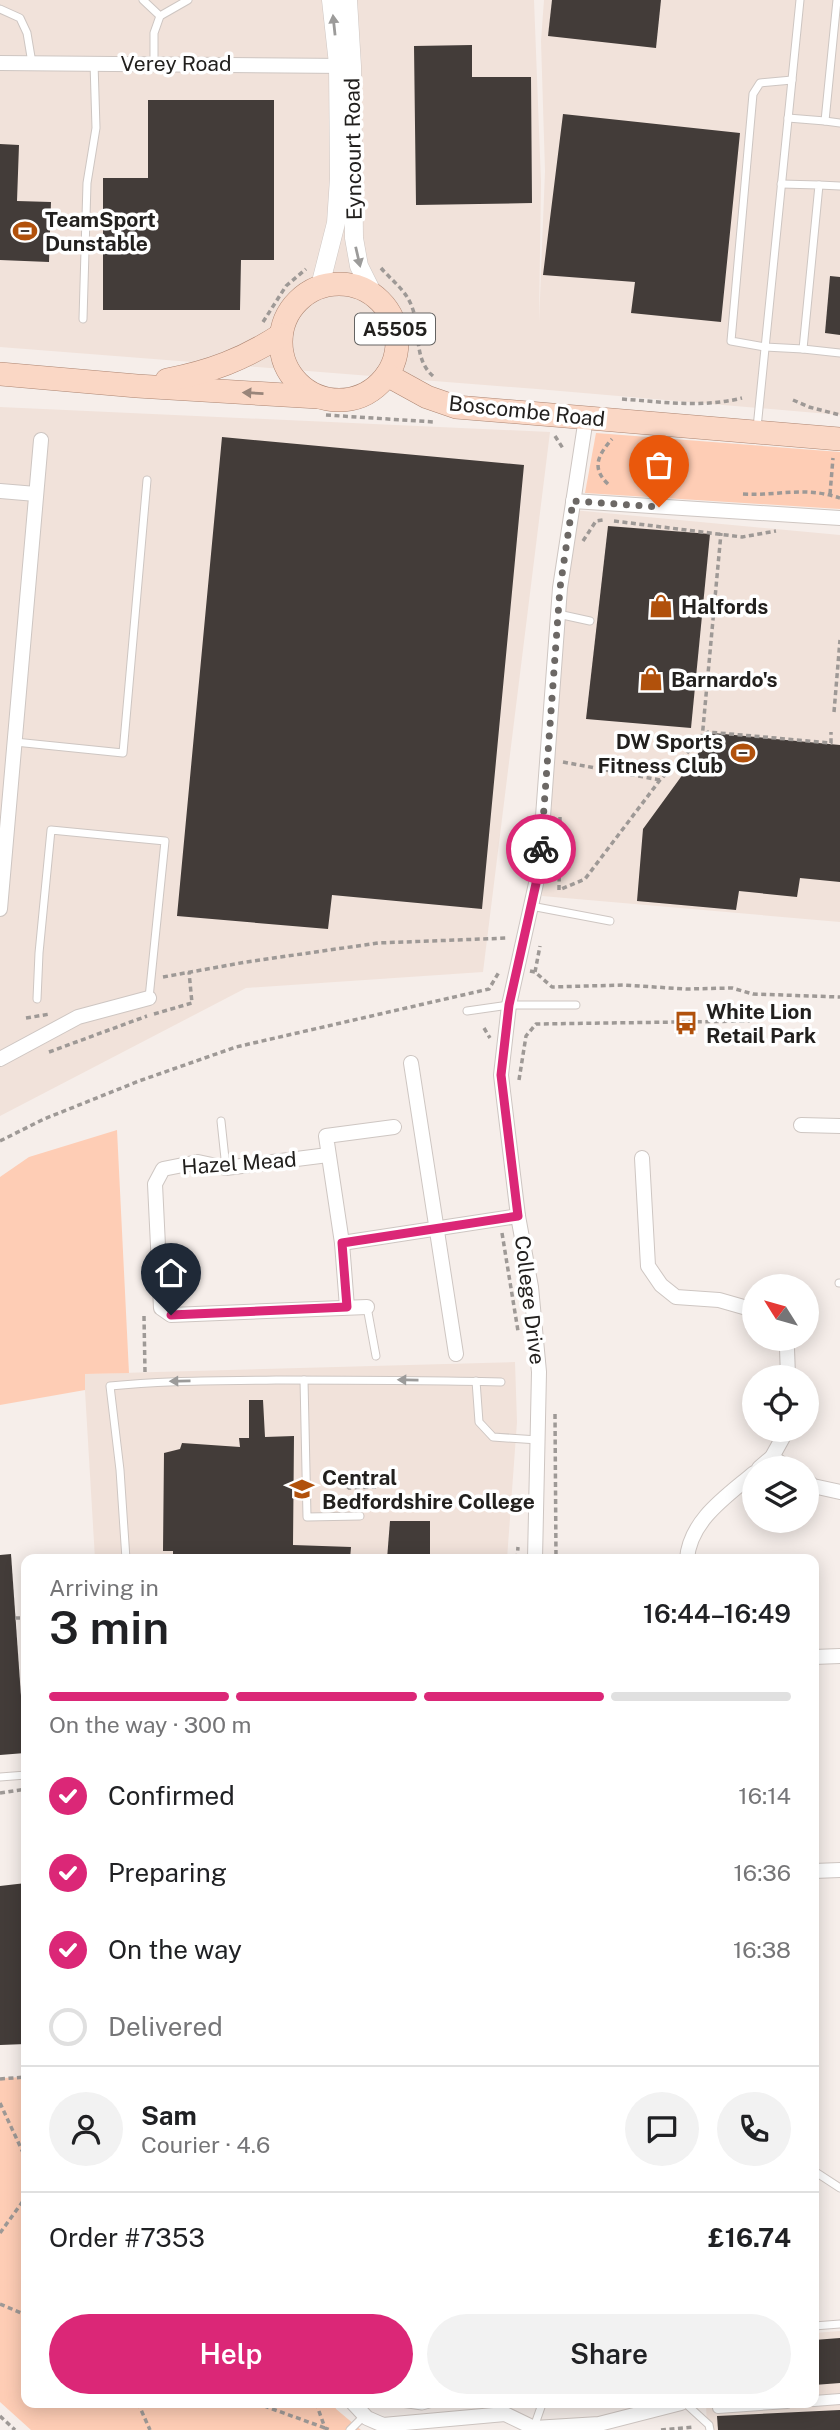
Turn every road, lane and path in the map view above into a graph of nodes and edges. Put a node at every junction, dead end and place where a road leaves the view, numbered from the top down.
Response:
1 (143, 0) edge
2 (188, 0) edge
3 (331, 0) edge
4 (348, 0) edge
5 (800, 0) edge
6 (837, 0) edge
7 (0, 9) edge
8 (160, 16) junction
9 (0, 63) edge
10 (32, 63) junction
11 (94, 63) junction
12 (154, 63) junction
13 (345, 65) junction
14 (792, 80) junction
15 (788, 118) junction
16 (825, 121) junction
17 (840, 123) edge
18 (781, 184) junction
19 (819, 185) junction
20 (840, 186) edge
21 (379, 266) dead end
22 (315, 276) junction
23 (373, 294) junction
24 (83, 319) dead end
25 (258, 330) dead end
26 (281, 335) junction
27 (765, 347) junction
28 (803, 349) junction
29 (840, 352) edge
30 (0, 374) edge
31 (387, 375) junction
32 (436, 378) dead end
33 (137, 386) junction
34 (321, 397) junction
35 (742, 398) dead end
36 (622, 399) dead end
37 (793, 400) dead end
38 (840, 415) edge
39 (586, 418) junction
40 (757, 432) junction
41 (611, 439) dead end
42 (41, 440) dead end
43 (836, 448) edge
44 (147, 480) dead end
45 (608, 484) dead end
46 (0, 491) edge
47 (36, 494) junction
48 (743, 494) dead end
49 (830, 494) junction
50 (840, 498) edge
51 (573, 501) junction
52 (840, 518) edge
53 (581, 544) dead end
54 (558, 614) junction
55 (590, 621) dead end
56 (840, 640) edge
57 (840, 652) edge
58 (834, 712) dead end
59 (831, 732) dead end
60 (702, 739) junction
61 (15, 742) junction
62 (831, 743) junction
63 (840, 743) edge
64 (561, 774) dead end
65 (660, 780) junction
66 (560, 813) dead end
67 (531, 905) junction
68 (0, 909) edge
69 (610, 921) dead end
70 (506, 946) dead end
71 (503, 965) dead end
72 (535, 972) dead end
73 (840, 997) edge
74 (149, 998) joint
75 (37, 999) dead end
76 (509, 1005) junction
77 (576, 1005) dead end
78 (467, 1011) dead end
79 (750, 1021) dead end
80 (548, 1025) dead end
81 (0, 1040) edge
82 (49, 1052) dead end
83 (4, 1056) edge
84 (411, 1063) dead end
85 (222, 1121) dead end
86 (801, 1125) dead end
87 (840, 1126) edge
88 (394, 1127) dead end
89 (0, 1141) edge
90 (328, 1155) junction
91 (642, 1158) dead end
92 (226, 1168) junction
93 (518, 1216) junction
94 (436, 1227) junction
95 (502, 1233) dead end
96 (342, 1243) junction
97 (347, 1307) junction
98 (368, 1307) joint
99 (742, 1307) edge
100 (161, 1308) junction
101 (519, 1336) dead end
102 (456, 1354) dead end
103 (376, 1356) dead end
104 (304, 1380) junction
105 (476, 1381) junction
106 (145, 1382) junction
107 (500, 1382) dead end
108 (538, 1440) junction
109 (335, 1474) dead end
110 (742, 1483) edge
111 (376, 1487) dead end
112 (819, 1487) edge
113 (840, 1492) edge
114 (555, 1503) dead end
115 (360, 1516) dead end
116 (126, 1554) edge
117 (535, 1554) edge
118 (555, 1554) edge
119 (688, 1554) edge
120 (15, 1618) dead end
121 (21, 1618) edge
122 (840, 1656) edge
123 (819, 1657) edge
124 (21, 1775) edge
125 (0, 1777) edge
126 (21, 1790) edge
127 (0, 1793) edge
128 (840, 1870) edge
129 (819, 1871) edge
130 (21, 2077) edge
131 (0, 2079) edge
132 (0, 2103) edge
133 (21, 2148) edge
134 (819, 2174) edge
135 (840, 2188) edge
136 (21, 2204) edge
137 (0, 2233) edge
138 (0, 2304) edge
139 (21, 2313) edge
140 (840, 2324) edge
141 (819, 2326) edge
142 (840, 2399) edge
143 (819, 2401) edge
144 (140, 2408) edge
145 (270, 2408) edge
146 (318, 2408) edge
147 (357, 2408) edge
148 (541, 2408) edge
149 (669, 2408) edge
150 (689, 2408) edge
151 (0, 2416) edge
152 (365, 2417) junction
153 (625, 2424) edge
154 (384, 2428) edge
155 (327, 2429) edge
156 (534, 2429) edge
157 (15, 2430) edge
158 (150, 2430) edge
159 (350, 2430) edge
160 (710, 2430) edge

1 - 8 lane
2 - 8 lane
13 -> 3 street, Eyncourt Road
4 - 13 street, Eyncourt Road
5 - 14 lane
6 - 16 lane
7 - 10 lane
8 - 12 lane
9 - 10 street, Verey Road
10 - 11 street, Verey Road
11 - 12 street, Verey Road
11 - 24 lane
12 - 13 street, Verey Road
13 - 22 street, Eyncourt Road
13 -> 23 street, Eyncourt Road
14 - 15 lane
14 - 27 lane
15 - 16 lane
15 - 18 lane
16 - 17 lane
18 - 19 lane
18 - 27 lane
19 - 20 lane
19 - 28 lane
21 - 32 path
22 - 23 main road, A5505
22 - 25 path
22 - 26 main road
23 - 31 main road, A5505
26 - 33 main road, A5505
26 - 34 main road
27 - 28 lane
27 - 40 lane
28 - 29 lane
30 - 33 main road, A5505
31 - 34 main road, A5505
31 - 39 main road, Boscombe Road / A5505
34 -> 33 main road, A5505
35 - 36 path
37 - 38 path
39 - 40 main road, Boscombe Road / A5505
39 - 51 street, College Drive
40 - 43 main road, Boscombe Road / A5505
41 - 45 path
42 - 47 street
43 - 49 path
44 - 61 lane
46 - 47 street
47 - 61 street
48 - 49 path
49 - 50 path
51 - 52 street
51 - 54 street, College Drive
53 - 60 path
54 - 55 lane
54 - 67 street, College Drive
56 - 57 path
57 - 58 path
59 - 62 path
60 - 62 path
60 - 65 path
61 - 68 street
62 - 63 path
64 - 65 path
65 - 66 path
67 - 69 lane
67 - 76 street, College Drive
70 - 82 path
71 - 89 path
72 - 73 path
74 - 75 lane
74 - 83 street
76 - 77 lane
76 - 78 lane
76 - 93 street, College Drive
79 - 80 path
81 - 83 street
84 - 94 street
85 - 92 lane
86 - 87 street
88 - 90 street
90 - 92 street, Hazel Mead
90 - 96 street
91 - 99 street
92 - 100 street, Hazel Mead
93 - 94 street
93 - 108 street, College Drive
94 - 96 street
94 - 102 street
95 - 101 path
96 - 97 street
97 - 98 street
97 - 100 street
98 - 103 lane
100 - 106 path
105 -> 104 lane
104 -> 106 lane
104 - 115 lane
105 - 107 lane
105 - 108 lane
106 - 116 lane
108 - 117 street, College Drive
109 - 111 path
110 - 119 street
112 - 113 street
114 - 118 path
120 - 121 path
122 - 123 street
124 - 125 lane
126 - 127 path
128 - 129 street
130 - 131 path
132 - 133 path
134 - 135 lane
136 - 137 path
138 - 139 path
140 - 141 lane
142 - 143 street
144 - 158 path
145 - 155 path
146 - 155 path
147 - 152 street
148 - 156 lane
149 - 153 street
150 - 160 lane
151 - 157 path
152 - 154 street
152 - 159 lane
153 - 156 street
154 - 156 street

